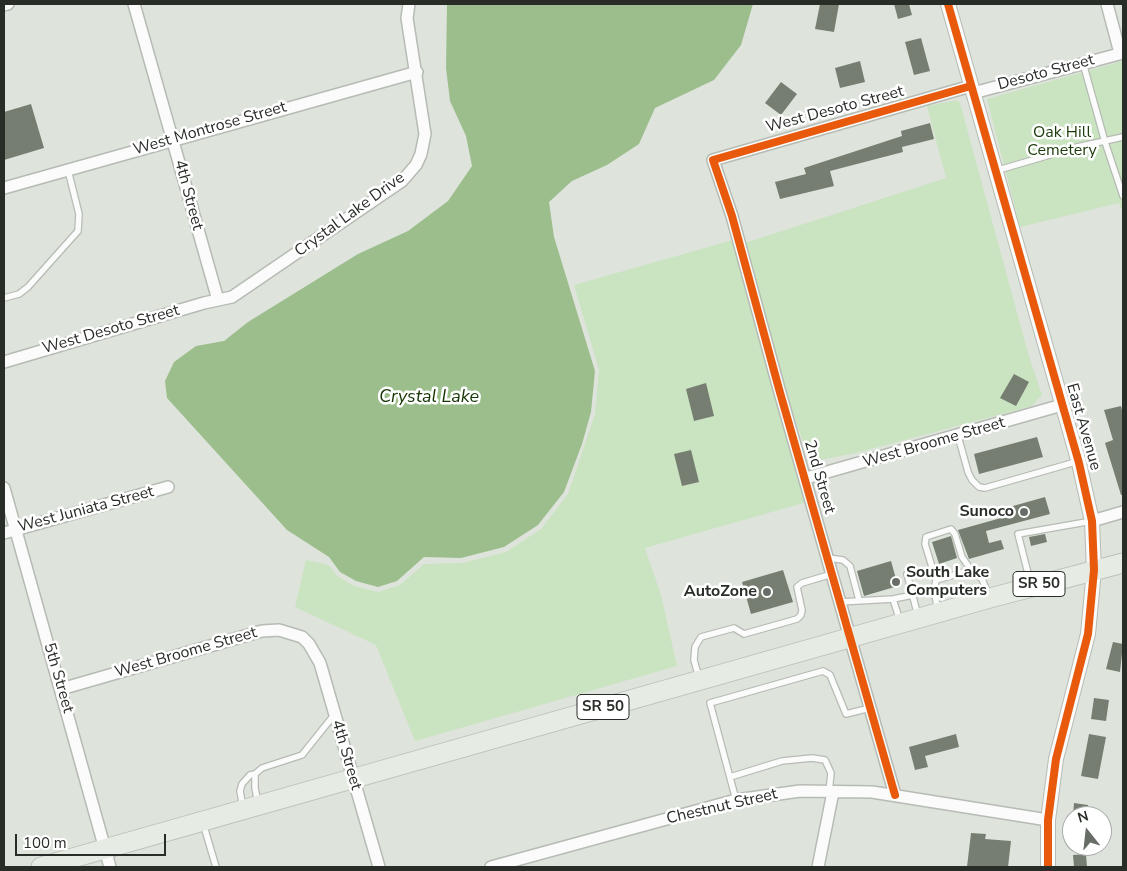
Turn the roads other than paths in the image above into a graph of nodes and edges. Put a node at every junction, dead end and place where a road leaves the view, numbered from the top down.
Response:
1 (8, 4) edge
2 (134, 4) edge
3 (403, 4) edge
4 (409, 4) edge
5 (948, 4) edge
6 (1107, 4) edge
7 (4, 5) edge
8 (407, 18) junction
9 (1122, 53) edge
10 (1083, 63) junction
11 (417, 72) junction
12 (972, 89) junction
13 (1123, 137) edge
14 (172, 139) junction
15 (1105, 142) junction
16 (716, 167) joint
17 (68, 170) junction
18 (995, 171) junction
19 (4, 188) edge
20 (1123, 196) edge
21 (4, 298) edge
22 (218, 300) junction
23 (4, 362) edge
24 (1062, 405) junction
25 (958, 436) junction
26 (1079, 461) junction
27 (806, 478) junction
28 (4, 488) edge
29 (168, 488) dead end
30 (1123, 512) edge
31 (1092, 520) junction
32 (10, 531) edge
33 (828, 558) junction
34 (1123, 563) edge
35 (971, 570) junction
36 (1094, 570) junction
37 (832, 574) junction
38 (907, 574) dead end
39 (936, 580) junction
40 (1031, 587) junction
41 (913, 596) junction
42 (990, 598) junction
43 (893, 599) junction
44 (859, 600) junction
45 (840, 602) junction
46 (938, 613) junction
47 (919, 618) junction
48 (901, 623) junction
49 (850, 638) junction
50 (309, 644) joint
51 (700, 680) junction
52 (61, 688) junction
53 (870, 708) junction
54 (334, 714) junction
55 (255, 774) junction
56 (730, 777) junction
57 (353, 778) junction
58 (831, 792) junction
59 (896, 795) junction
60 (736, 800) junction
61 (251, 807) junction
62 (1048, 820) junction
63 (203, 821) junction
64 (104, 849) junction
65 (41, 867) edge
66 (110, 867) edge
67 (216, 867) edge
68 (379, 867) edge
69 (491, 867) edge
70 (818, 867) edge
71 (1048, 867) edge

1 - 7 street
2 - 14 street, 4th Street
3 - 8 street
4 - 8 street, Crystal Lake Drive
5 - 12 street, East Avenue
6 - 9 street
8 - 11 street, Crystal Lake Drive
9 - 10 street, Desoto Street
10 - 12 street, Desoto Street
10 - 15 lane
11 - 14 street, West Montrose Street
11 - 22 street, Crystal Lake Drive
12 - 16 street, West Desoto Street
12 - 18 street, East Avenue
13 - 15 lane
14 - 17 street, West Montrose Street
14 - 22 street, 4th Street
15 - 18 lane
15 - 20 lane
16 - 27 street, 2nd Street
17 - 19 street, West Montrose Street
17 - 21 lane
18 - 24 street, East Avenue
22 - 23 street, West Desoto Street
24 - 25 street, West Broome Street
24 - 26 street, East Avenue
25 - 26 lane
25 - 27 street, West Broome Street
26 - 31 street, East Avenue
27 - 33 street, 2nd Street
28 - 32 street, 5th Street
29 - 32 street, West Juniata Street
30 - 31 street
31 - 36 street, East Avenue
31 - 40 lane
32 - 52 street, 5th Street
33 - 37 street, 2nd Street
33 - 44 lane
34 - 36 highway, SR 50
35 - 39 lane
35 - 39 lane
35 - 42 lane
36 - 40 highway, SR 50
36 - 62 street, East Avenue
37 - 45 street, 2nd Street
37 - 51 lane
38 - 41 lane
39 - 46 lane
40 - 42 highway, SR 50
41 - 43 lane
41 - 47 lane
42 - 46 highway, SR 50
43 - 44 lane
43 - 48 lane
44 - 45 lane
45 - 49 street, 2nd Street
46 - 47 highway, SR 50
47 - 48 highway, SR 50
48 - 49 highway, SR 50
49 - 51 highway, SR 50
49 - 53 street, 2nd Street
50 - 52 street, West Broome Street
50 - 54 street, 4th Street
51 - 57 highway, SR 50
52 - 64 street, 5th Street
53 - 56 lane
53 - 59 street, 2nd Street
54 - 55 lane
54 - 57 street, 4th Street
55 - 61 lane
55 - 61 lane
56 - 58 lane
56 - 60 lane
57 - 61 highway, SR 50
57 - 68 street, 4th Street
58 - 59 street, Chestnut Street
58 - 60 street, Chestnut Street
58 - 70 street
59 - 62 street, Chestnut Street
60 - 69 street, Chestnut Street
61 - 63 highway, SR 50
62 - 71 street, East Avenue
63 - 64 highway, SR 50
63 - 67 lane
64 - 65 highway, SR 50
64 - 66 street, 5th Street

